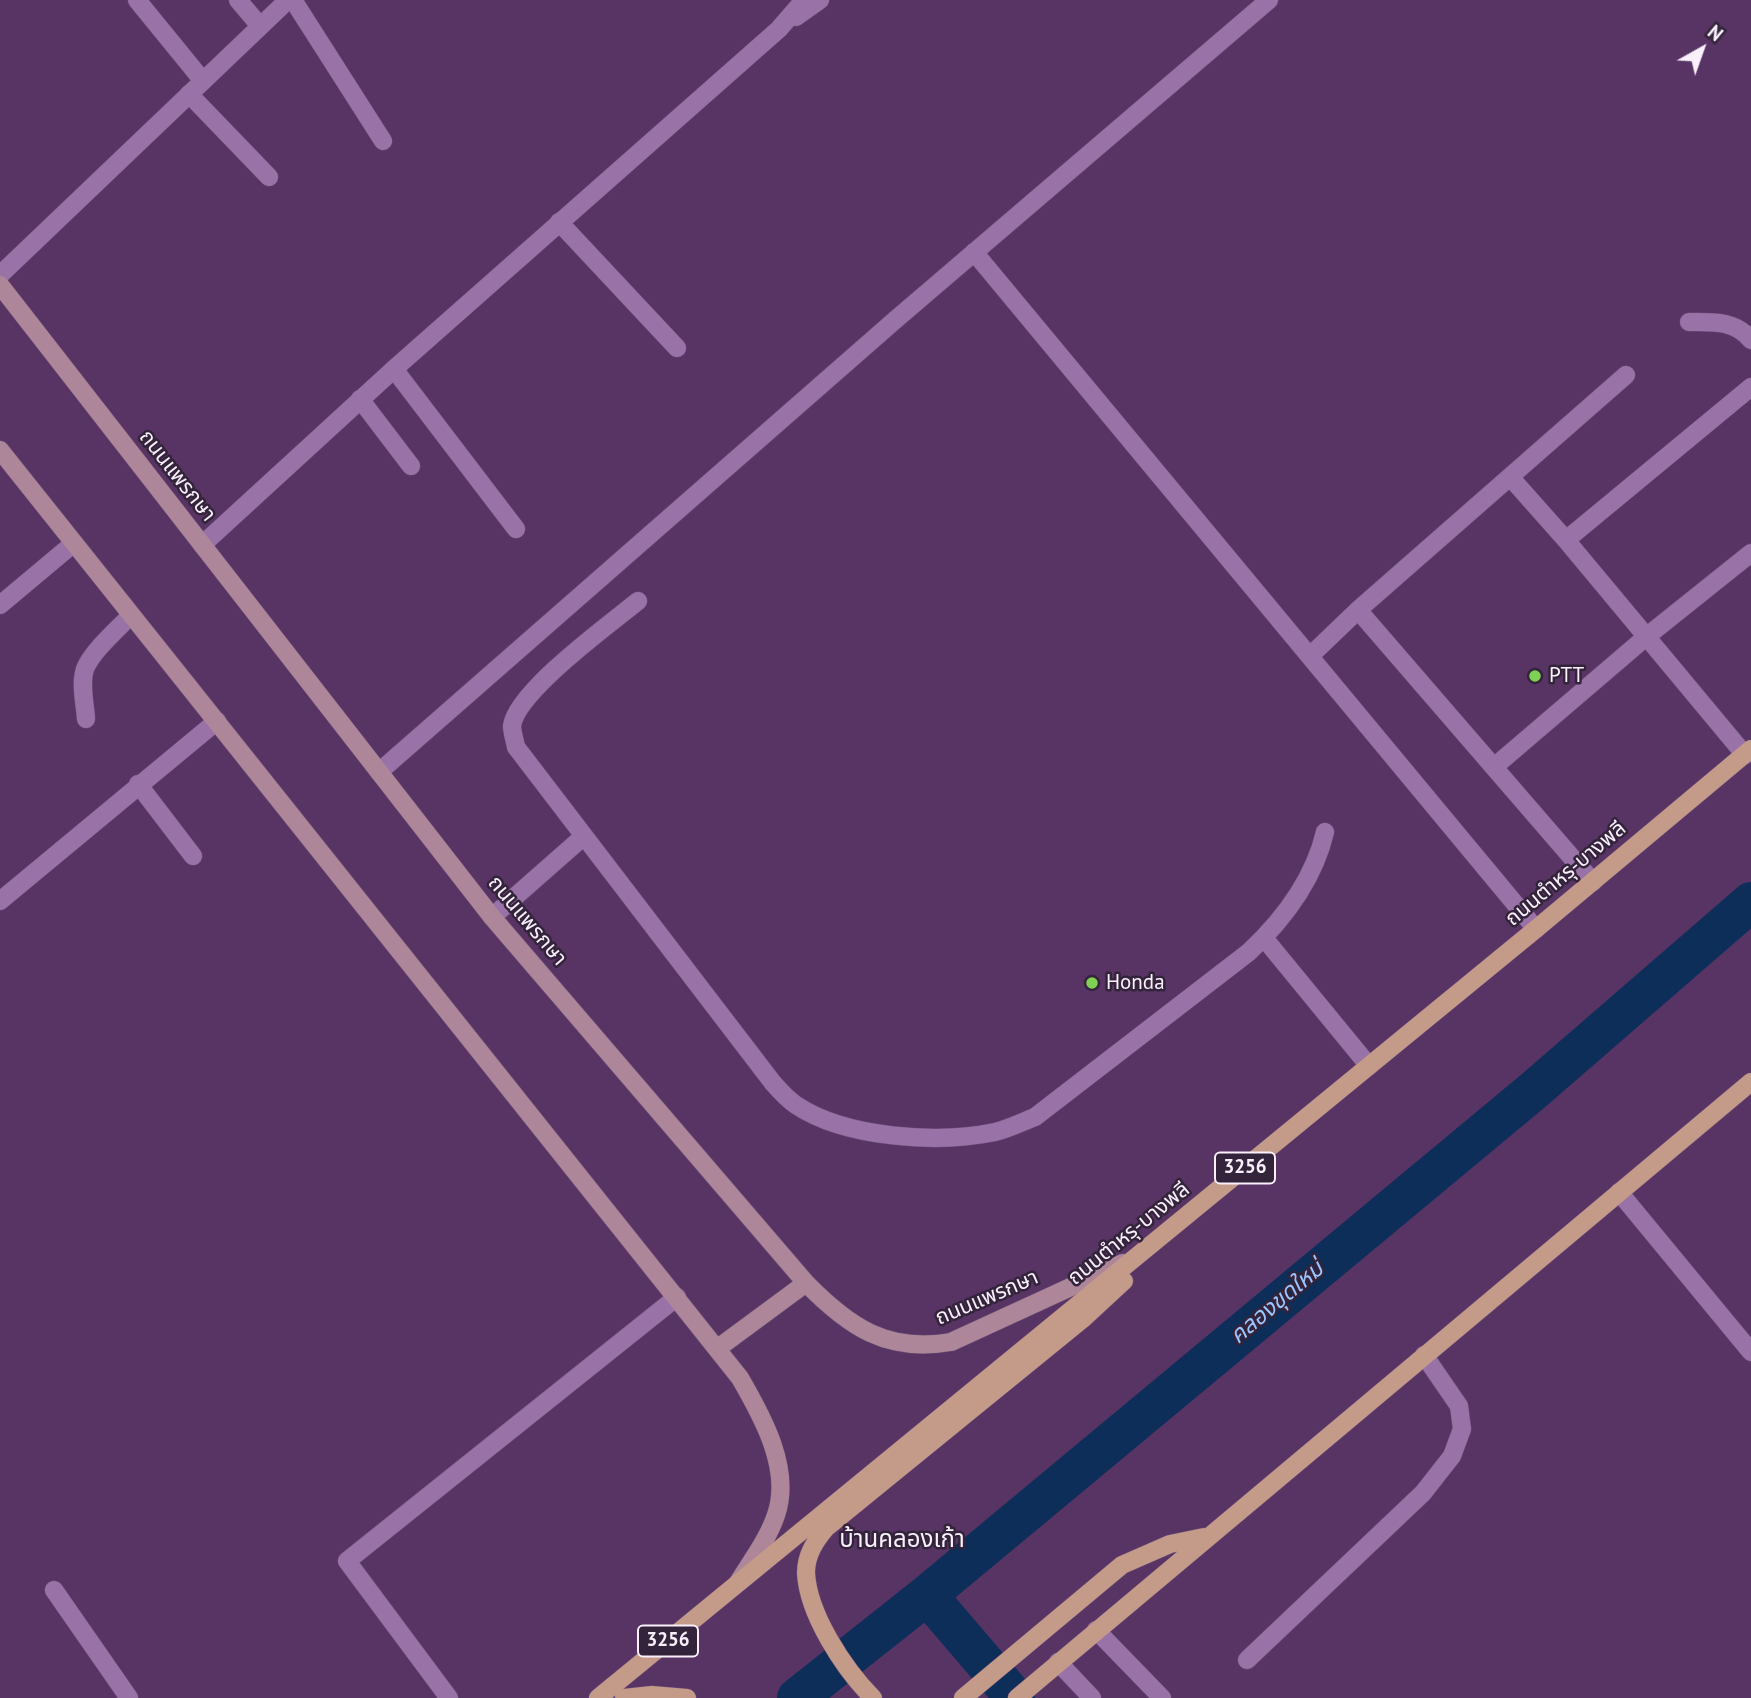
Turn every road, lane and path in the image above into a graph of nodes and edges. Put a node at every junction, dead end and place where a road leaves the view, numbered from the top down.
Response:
1 (137, 0) edge
2 (238, 0) edge
3 (291, 0) edge
4 (804, 0) edge
5 (820, 0) edge
6 (1269, 0) edge
7 (260, 26) junction
8 (779, 29) junction
9 (203, 81) junction
10 (189, 94) junction
11 (383, 141) dead end
12 (269, 177) dead end
13 (559, 222) junction
14 (974, 252) junction
15 (0, 275) edge
16 (0, 285) edge
17 (1689, 322) dead end
18 (1751, 340) edge
19 (677, 348) dead end
20 (394, 369) junction
21 (1626, 375) dead end
22 (1751, 387) edge
23 (360, 399) junction
24 (0, 450) edge
25 (411, 466) dead end
26 (1511, 478) junction
27 (516, 529) dead end
28 (1566, 540) junction
29 (74, 542) junction
30 (202, 545) junction
31 (1751, 553) edge
32 (638, 601) dead end
33 (0, 605) edge
34 (1358, 610) junction
35 (131, 615) junction
36 (1646, 637) junction
37 (1310, 656) junction
38 (86, 719) dead end
39 (217, 721) junction
40 (1748, 752) edge
41 (1494, 766) junction
42 (379, 772) junction
43 (138, 784) junction
44 (1325, 832) dead end
45 (584, 836) junction
46 (193, 856) dead end
47 (1592, 882) junction
48 (0, 901) edge
49 (492, 917) junction
50 (1536, 929) junction
51 (1264, 938) junction
52 (1369, 1066) junction
53 (1751, 1082) edge
54 (1619, 1192) junction
55 (1212, 1196) junction
56 (1137, 1257) junction
57 (806, 1283) junction
58 (677, 1297) junction
59 (718, 1348) junction
60 (1751, 1352) edge
61 (1424, 1355) junction
62 (1208, 1537) junction
63 (737, 1583) junction
64 (54, 1590) dead end
65 (1096, 1630) junction
66 (1247, 1660) dead end
67 (1058, 1662) junction
68 (682, 1697) edge
69 (129, 1698) edge
70 (449, 1698) edge
71 (598, 1698) edge
72 (624, 1698) edge
73 (873, 1698) edge
74 (963, 1698) edge
75 (1017, 1698) edge
76 (1092, 1698) edge
77 (1162, 1698) edge

1 - 9 street
2 - 7 street
3 - 7 street
3 - 11 street
4 - 8 street
5 - 8 street
6 - 14 street
7 - 9 street
8 - 13 street
9 - 10 street
10 - 12 street
10 - 15 street
13 - 19 street
13 - 20 street
14 - 37 street
14 - 42 street
16 - 30 main road, ถนนแพรกษา
17 - 18 street
20 - 23 street
20 - 27 street
21 - 26 street
22 - 28 street
23 - 25 street
23 - 30 street
24 - 29 main road
26 - 28 street
26 - 34 street
28 - 36 street
29 - 33 street
29 - 35 main road
30 - 42 main road, ถนนแพรกษา
31 - 36 street
32 - 45 street
34 - 37 street
34 - 41 street
35 - 38 street
35 - 39 main road
36 - 40 street
36 - 41 street
37 - 50 street
39 - 43 street
39 - 58 main road
40 - 47 main road, ถนนตำหรุ-บางพลี / 3256
41 - 47 street
42 - 49 main road, ถนนแพรกษา
43 - 46 street
43 - 48 street
44 - 51 street
45 - 49 street
45 - 51 street
47 - 50 main road, ถนนตำหรุ-บางพลี / 3256
49 - 57 main road, ถนนแพรกษา
50 - 52 main road, ถนนตำหรุ-บางพลี / 3256
51 - 52 street
52 - 55 main road, ถนนตำหรุ-บางพลี / 3256
53 - 54 main road
54 - 60 street
54 - 61 main road
55 - 56 main road, ถนนตำหรุ-บางพลี / 3256
55 - 73 main road
56 - 57 main road, ถนนแพรกษา
56 - 63 main road, ถนนตำหรุ-บางพลี / 3256
57 - 59 main road
58 - 59 main road
58 - 70 street
59 - 63 main road
61 - 62 main road
61 - 66 street
62 - 65 main road
62 - 74 main road
63 - 71 main road, ถนนตำหรุ-บางพลี / 3256
64 - 69 street
65 - 67 main road
65 - 77 street
67 - 75 main road
67 - 76 street
68 - 72 main road

